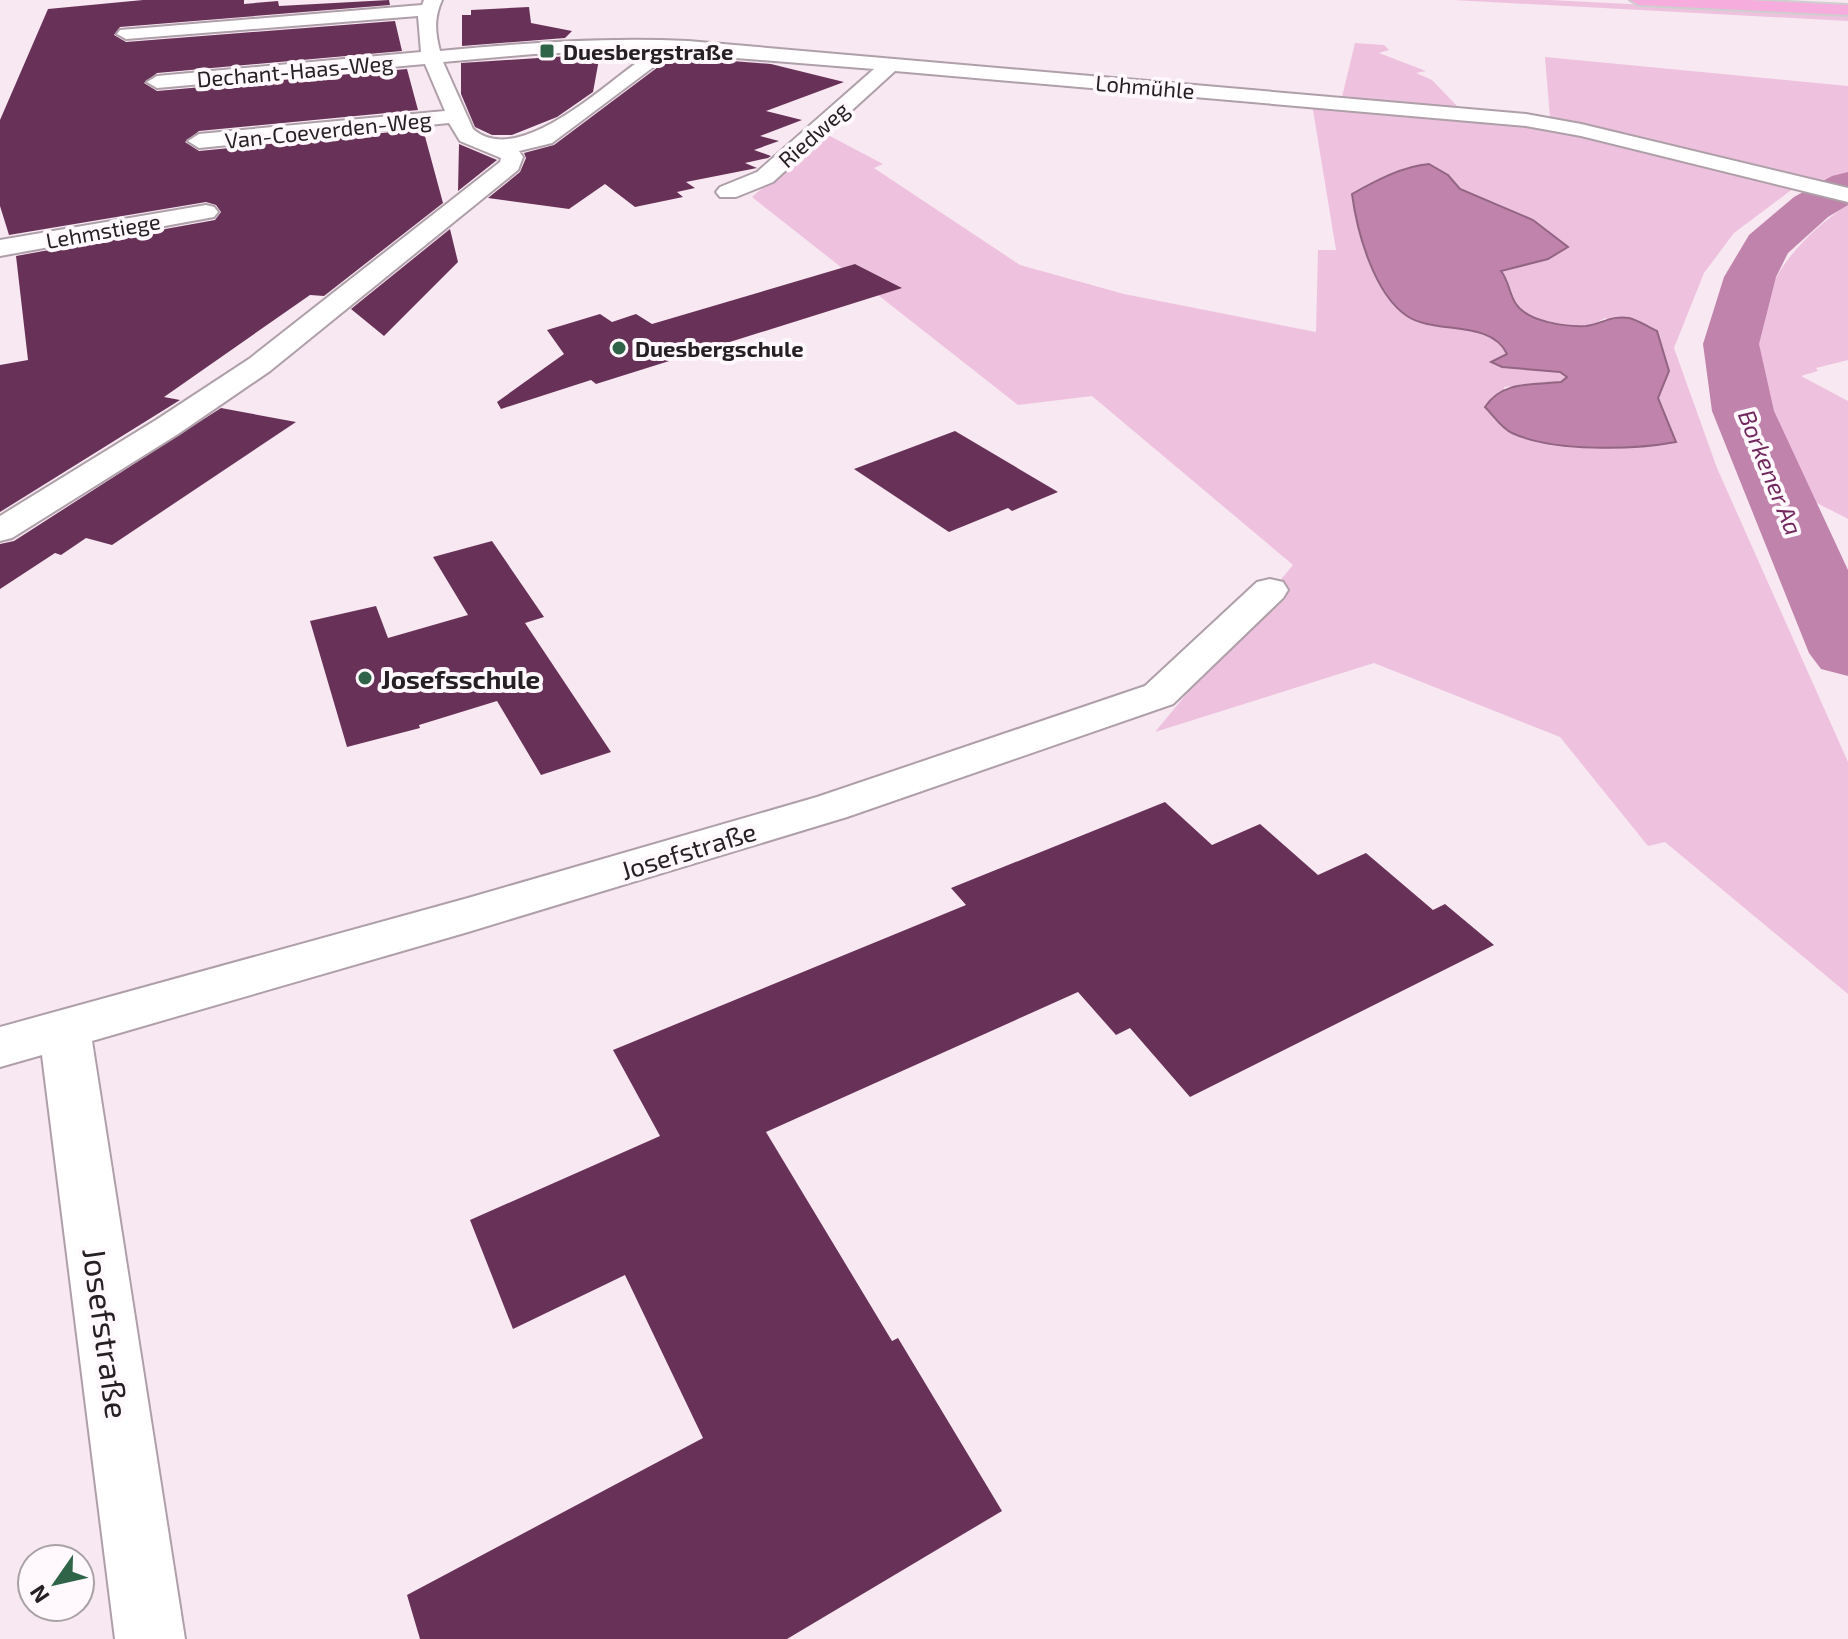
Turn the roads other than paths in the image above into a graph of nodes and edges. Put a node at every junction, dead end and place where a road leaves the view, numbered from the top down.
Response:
1 (1639, 0) edge
2 (1720, 0) edge
3 (430, 5) edge
4 (1848, 8) edge
5 (126, 34) dead end
6 (433, 57) junction
7 (891, 64) junction
8 (646, 65) dead end
9 (157, 82) dead end
10 (458, 116) junction
11 (199, 141) dead end
12 (505, 148) junction
13 (728, 192) dead end
14 (1848, 195) edge
15 (206, 212) dead end
16 (0, 248) edge
17 (0, 531) edge
18 (1270, 590) dead end
19 (64, 1027) junction
20 (0, 1047) edge
21 (150, 1639) edge

1 - 4 highway
2 - 4 highway
3 - 5 street
3 - 6 street
6 - 7 street, Lohmühle
6 - 9 street, Dechant-Haas-Weg
6 - 10 street
7 - 13 street, Riedweg
7 - 14 street, Lohmühle
8 - 12 street
10 - 11 street, Van-Coeverden-Weg
10 - 12 street
12 - 17 street
15 - 16 street, Lehmstiege
18 - 19 street, Josefstraße
19 - 20 street, Josefstraße
19 - 21 street, Josefstraße

